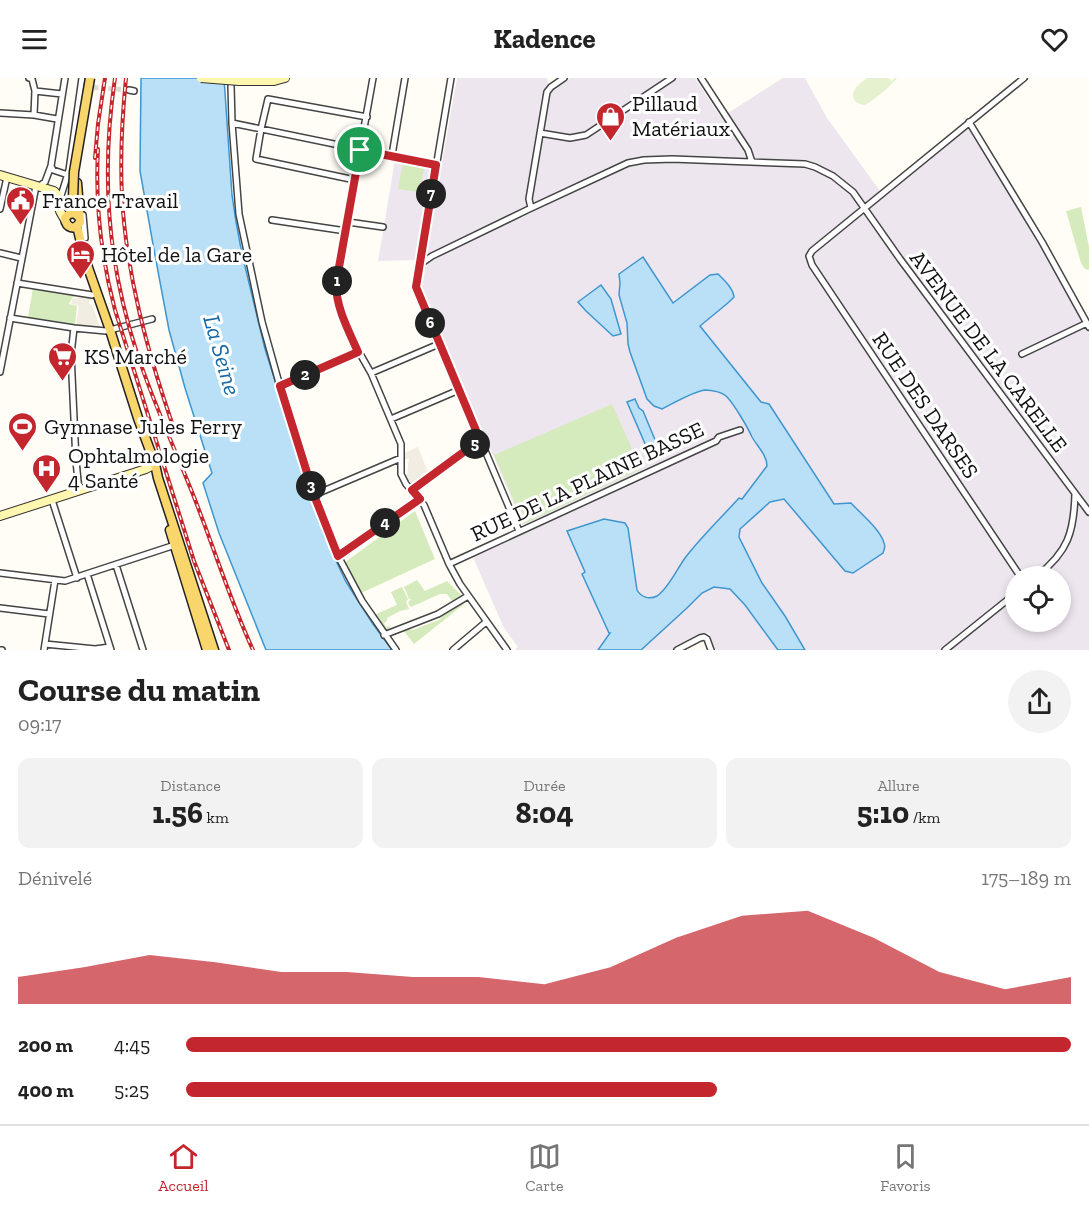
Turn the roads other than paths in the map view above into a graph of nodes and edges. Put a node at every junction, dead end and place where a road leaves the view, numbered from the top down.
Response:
1 (29, 78) edge
2 (65, 78) edge
3 (82, 78) edge
4 (95, 78) edge
5 (201, 78) edge
6 (285, 78) edge
7 (374, 78) edge
8 (405, 78) edge
9 (451, 78) edge
10 (564, 78) edge
11 (672, 78) edge
12 (701, 78) edge
13 (1024, 78) edge
14 (232, 82) edge
15 (85, 84) edge
16 (35, 91) junction
17 (62, 94) junction
18 (0, 113) edge
19 (34, 115) junction
20 (367, 117) junction
21 (57, 119) junction
22 (969, 122) junction
23 (232, 123) junction
24 (261, 129) junction
25 (540, 134) junction
26 (360, 150) junction
27 (392, 155) junction
28 (752, 162) junction
29 (436, 165) junction
30 (51, 166) junction
31 (68, 174) junction
32 (3, 176) edge
33 (355, 180) junction
34 (39, 185) junction
35 (76, 198) junction
36 (59, 200) junction
37 (531, 208) junction
38 (0, 209) edge
39 (864, 209) junction
40 (75, 220) junction
41 (272, 220) dead end
42 (348, 222) junction
43 (383, 227) dead end
44 (346, 231) junction
45 (85, 238) dead end
46 (0, 253) edge
47 (21, 258) junction
48 (419, 265) junction
49 (17, 283) junction
50 (92, 295) junction
51 (10, 318) junction
52 (152, 319) dead end
53 (1088, 325) edge
54 (74, 328) junction
55 (108, 330) junction
56 (439, 344) junction
57 (2, 347) edge
58 (358, 352) junction
59 (1022, 354) dead end
60 (0, 372) edge
61 (371, 373) junction
62 (280, 386) junction
63 (459, 390) junction
64 (391, 419) junction
65 (740, 430) dead end
66 (480, 440) junction
67 (401, 458) junction
68 (153, 466) junction
69 (412, 490) junction
70 (79, 491) junction
71 (1075, 494) junction
72 (314, 495) junction
73 (420, 499) junction
74 (52, 500) junction
75 (1089, 512) edge
76 (0, 516) edge
77 (519, 531) junction
78 (175, 545) junction
79 (338, 556) junction
80 (449, 564) junction
81 (116, 565) junction
82 (1013, 566) edge
83 (1048, 566) edge
84 (0, 573) edge
85 (87, 574) junction
86 (77, 578) junction
87 (54, 580) junction
88 (468, 596) junction
89 (1005, 602) edge
90 (0, 608) edge
91 (49, 614) junction
92 (486, 622) junction
93 (384, 635) junction
94 (45, 647) edge
95 (111, 648) edge
96 (143, 650) edge
97 (211, 650) edge
98 (396, 650) edge
99 (453, 650) edge
100 (507, 650) edge
101 (678, 650) edge
102 (711, 650) edge
103 (945, 650) edge

1 - 16 street
2 - 17 street
3 - 15 street
4 - 35 main road, bridge
5 - 6 street, bridge
7 - 20 street
8 - 27 street
9 - 29 street
10 - 25 street
11 - 25 street
12 - 28 street
13 - 22 street
14 - 23 street
15 - 31 street
15 - 35 main road, bridge
16 - 17 street
16 - 19 street
17 - 21 street
18 - 19 street
19 - 21 street
20 - 24 street
20 - 26 street
21 - 30 street
22 - 39 street
22 - 53 street
23 - 24 street
23 - 62 street
24 - 26 street
24 - 33 street
25 - 37 street
26 - 27 street
26 - 33 street
27 - 29 street
28 - 37 street, AVENUE DE LA CARELLE
28 - 39 street, AVENUE DE LA CARELLE
29 - 48 street
30 - 31 street
30 - 34 street
31 - 36 street
32 - 34 street
32 - 38 street
33 - 42 street
34 - 36 street
34 - 47 street
35 - 40 main road
35 - 40 street
36 - 40 street
37 - 48 street, AVENUE DE LA CARELLE
39 - 71 street, AVENUE DE LA CARELLE
39 - 82 street, RUE DES DARSES
40 - 45 street
40 - 50 main road
40 - 55 main road
41 - 44 street
42 - 43 street
42 - 44 street
44 - 58 street
46 - 47 street
47 - 49 street
48 - 56 street
49 - 50 street
49 - 51 street
50 - 55 main road
51 - 54 street
51 - 57 street
52 - 55 street
53 - 59 street
54 - 55 street
54 - 70 street
55 - 68 main road
56 - 61 street
56 - 63 street
57 - 60 street
58 - 61 street
58 - 62 street
61 - 64 street
62 - 72 street
63 - 64 street
63 - 66 street
64 - 67 street
65 - 77 street, RUE DE LA PLAINE BASSE
66 - 69 street
66 - 77 street
67 - 69 street
67 - 72 street
68 - 70 street
68 - 78 main road
68 - 97 main road
69 - 73 street
70 - 74 street
71 - 75 street, AVENUE DE LA CARELLE
71 - 83 street
72 - 79 street
73 - 79 street
73 - 80 street
74 - 76 street
74 - 86 street
77 - 80 street, RUE DE LA PLAINE BASSE
78 - 81 street
78 - 97 main road
79 - 93 street
80 - 88 street
81 - 85 street
81 - 96 street
84 - 87 street
85 - 86 street
85 - 95 street
86 - 87 street
87 - 91 street
88 - 92 street
88 - 93 street
89 - 103 street
90 - 91 street
91 - 94 street
92 - 99 street
92 - 100 street
93 - 98 street
94 - 95 street
101 - 102 street

